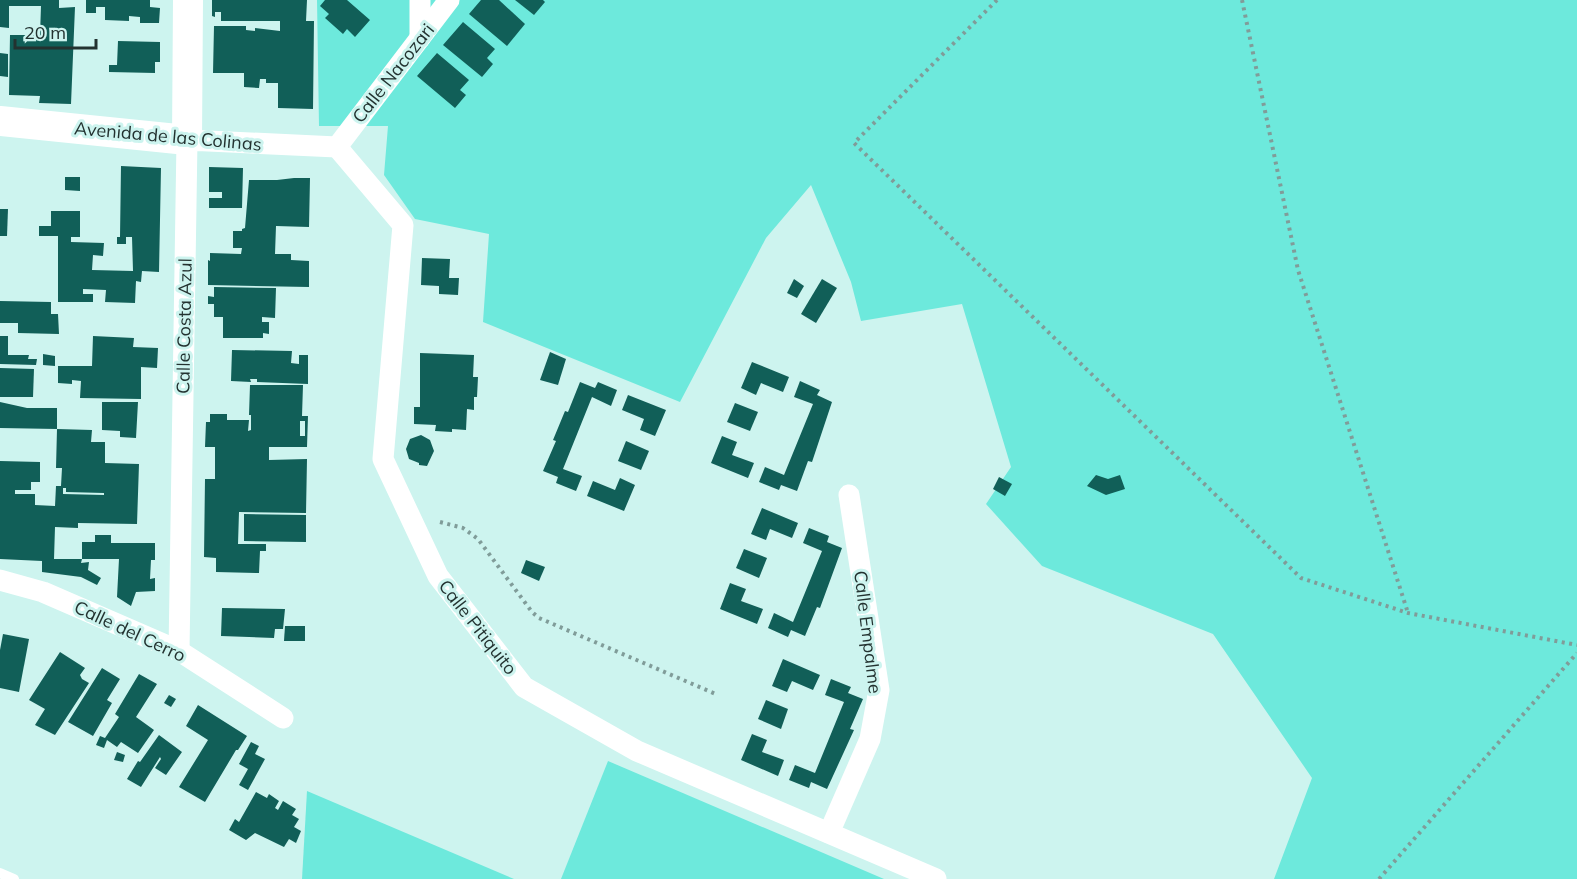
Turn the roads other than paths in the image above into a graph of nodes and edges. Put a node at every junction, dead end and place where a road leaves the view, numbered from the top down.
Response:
1 (188, 0) edge
2 (420, 0) edge
3 (449, 0) edge
4 (420, 38) junction
5 (0, 121) edge
6 (187, 140) junction
7 (337, 147) junction
8 (849, 495) dead end
9 (0, 580) edge
10 (179, 651) junction
11 (283, 718) dead end
12 (829, 833) junction
13 (0, 873) edge
14 (14, 879) edge
15 (936, 879) edge

1 - 6 street, Calle Costa Azul
2 - 4 street
3 - 4 street, Calle Nacozari
4 - 7 street, Calle Nacozari
5 - 6 street, Avenida de las Colinas
6 - 7 street, Avenida de las Colinas
6 - 10 street, Calle Costa Azul
7 - 12 street, Calle Pitiquito
8 - 12 street, Calle Empalme
9 - 10 street, Calle del Cerro
10 - 11 street, Calle del Cerro
12 - 15 street, Calle Pitiquito
13 - 14 lane

